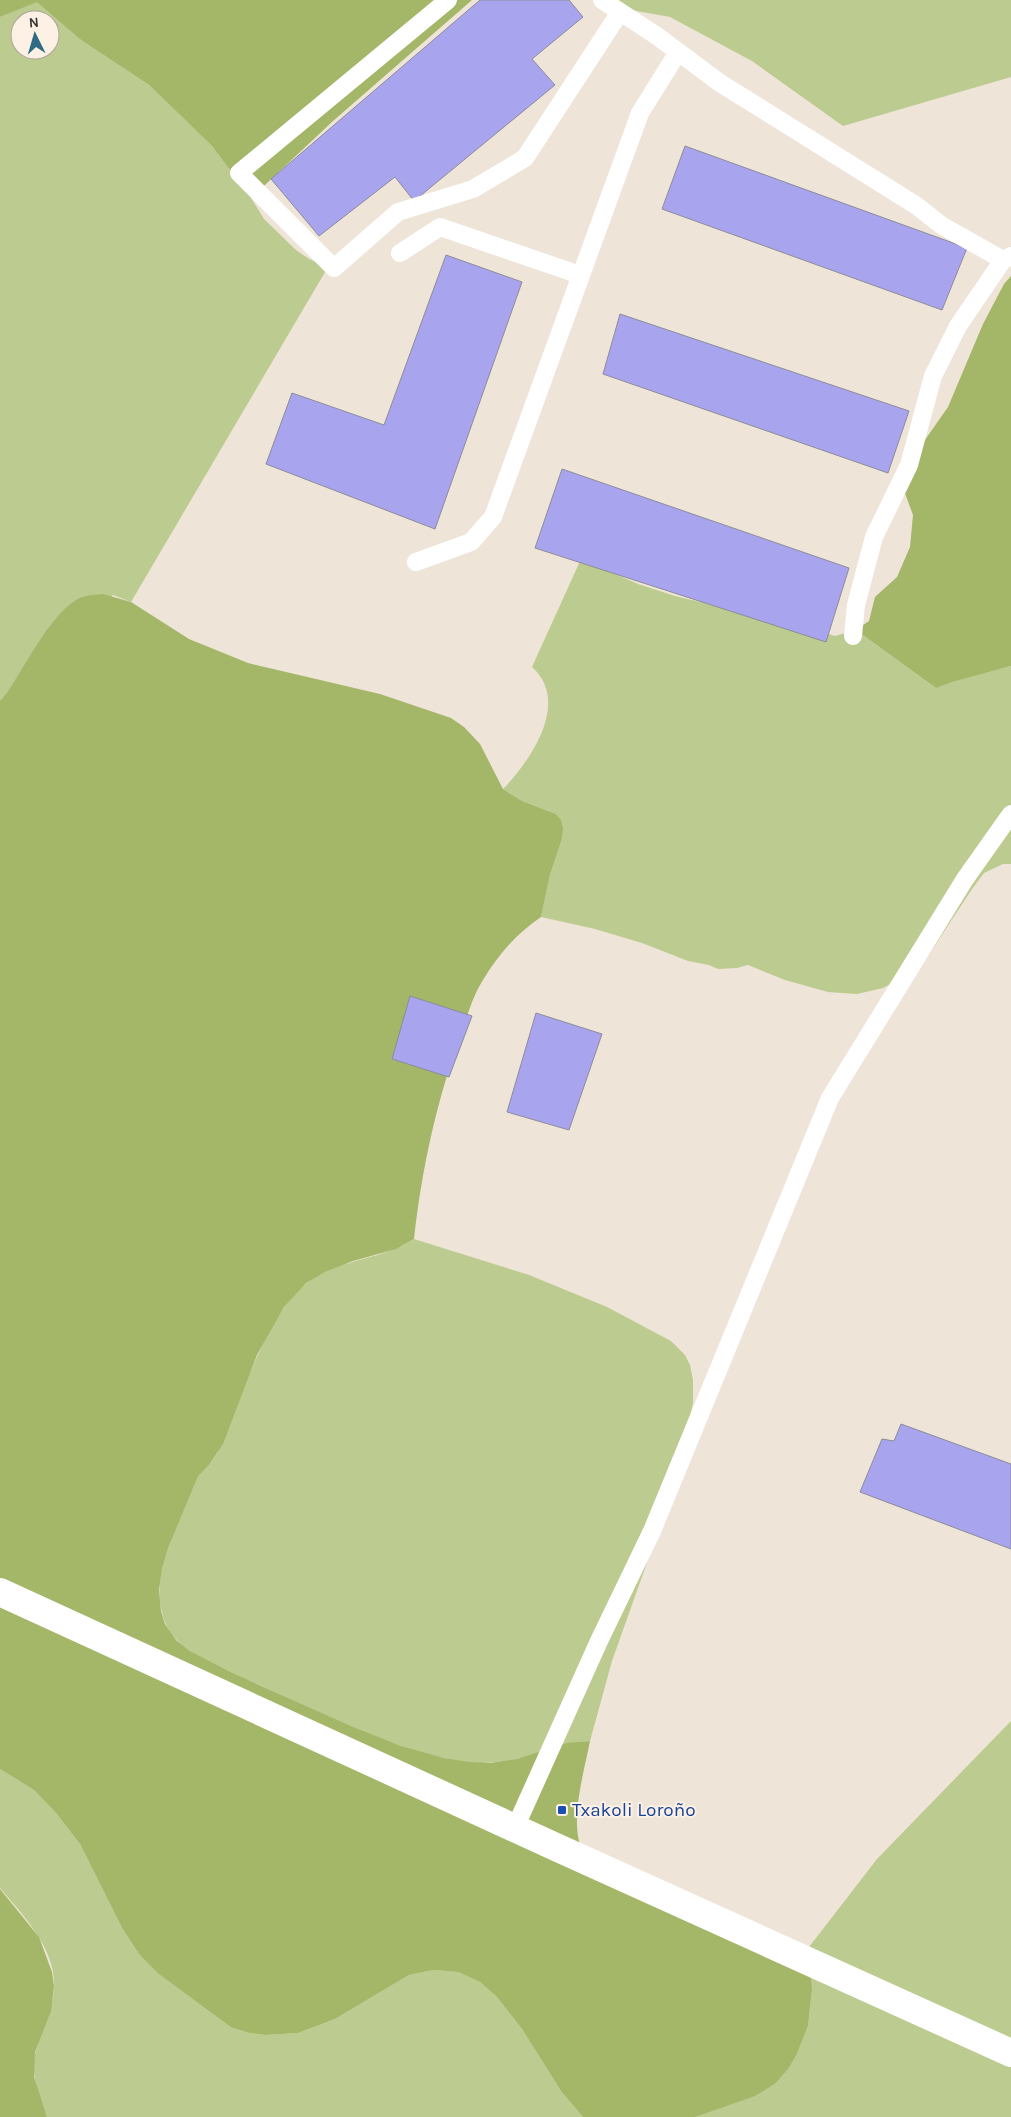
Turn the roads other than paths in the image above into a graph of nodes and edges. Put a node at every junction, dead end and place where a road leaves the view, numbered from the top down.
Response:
1 (448, 0) edge
2 (602, 0) edge
3 (620, 12) junction
4 (678, 52) junction
5 (400, 253) dead end
6 (1007, 258) edge
7 (580, 275) junction
8 (416, 562) dead end
9 (853, 636) dead end
10 (1011, 814) edge
11 (0, 1592) edge
12 (515, 1828) junction
13 (1011, 2053) edge

1 - 3 lane
2 - 3 lane
3 - 4 lane
4 - 6 lane
4 - 7 lane
5 - 7 lane
6 - 9 lane
7 - 8 lane
10 - 12 lane
11 - 12 street
12 - 13 street

